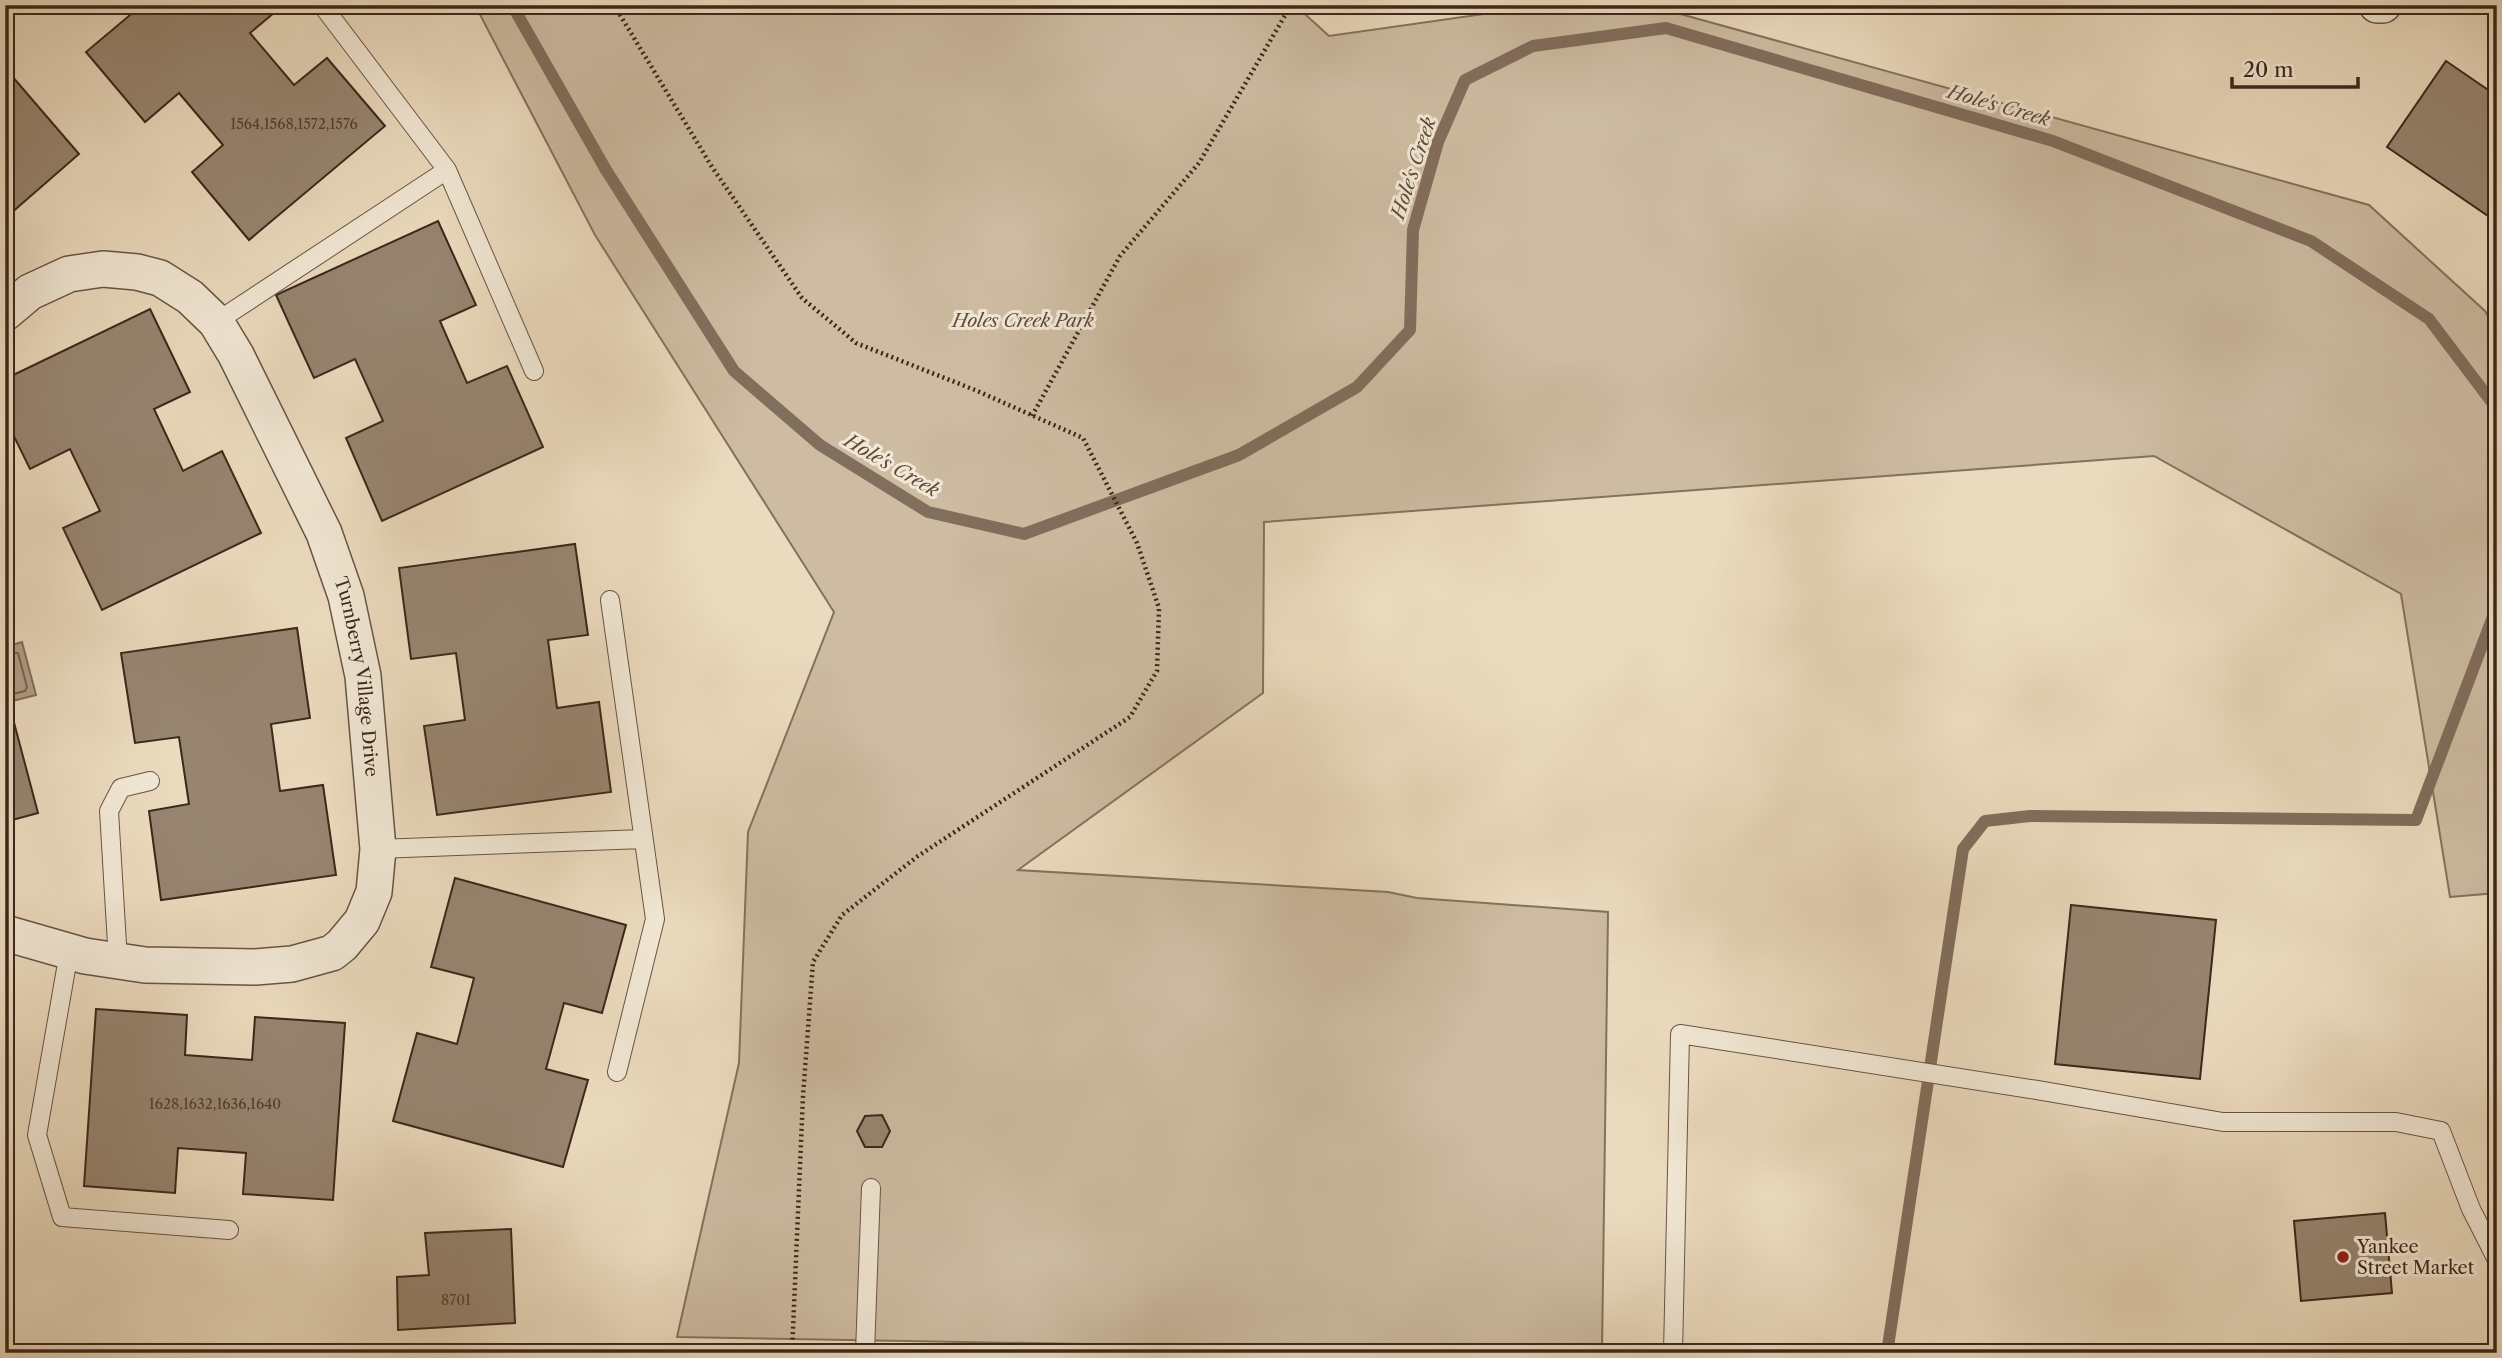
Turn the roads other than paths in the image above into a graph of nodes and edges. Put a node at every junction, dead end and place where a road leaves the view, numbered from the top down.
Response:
1 (322, 5) edge
2 (2376, 5) edge
3 (2383, 5) edge
4 (447, 170) junction
5 (5, 313) edge
6 (216, 322) junction
7 (534, 371) dead end
8 (610, 600) dead end
9 (150, 781) dead end
10 (643, 839) junction
11 (378, 849) junction
12 (5, 933) edge
13 (69, 952) junction
14 (118, 961) junction
15 (617, 1072) dead end
16 (871, 1188) dead end
17 (229, 1230) dead end
18 (2497, 1260) edge
19 (865, 1353) edge
20 (1672, 1353) edge

1 - 4 lane
2 - 3 street
4 - 6 lane
4 - 7 lane
5 - 6 street, Turnberry Village Drive
6 - 11 street, Turnberry Village Drive
8 - 10 lane
9 - 14 lane
10 - 11 lane
10 - 15 lane
11 - 14 street, Turnberry Village Drive
12 - 13 street, Turnberry Village Drive
13 - 14 street, Turnberry Village Drive
13 - 17 lane
16 - 19 lane
18 - 20 lane

